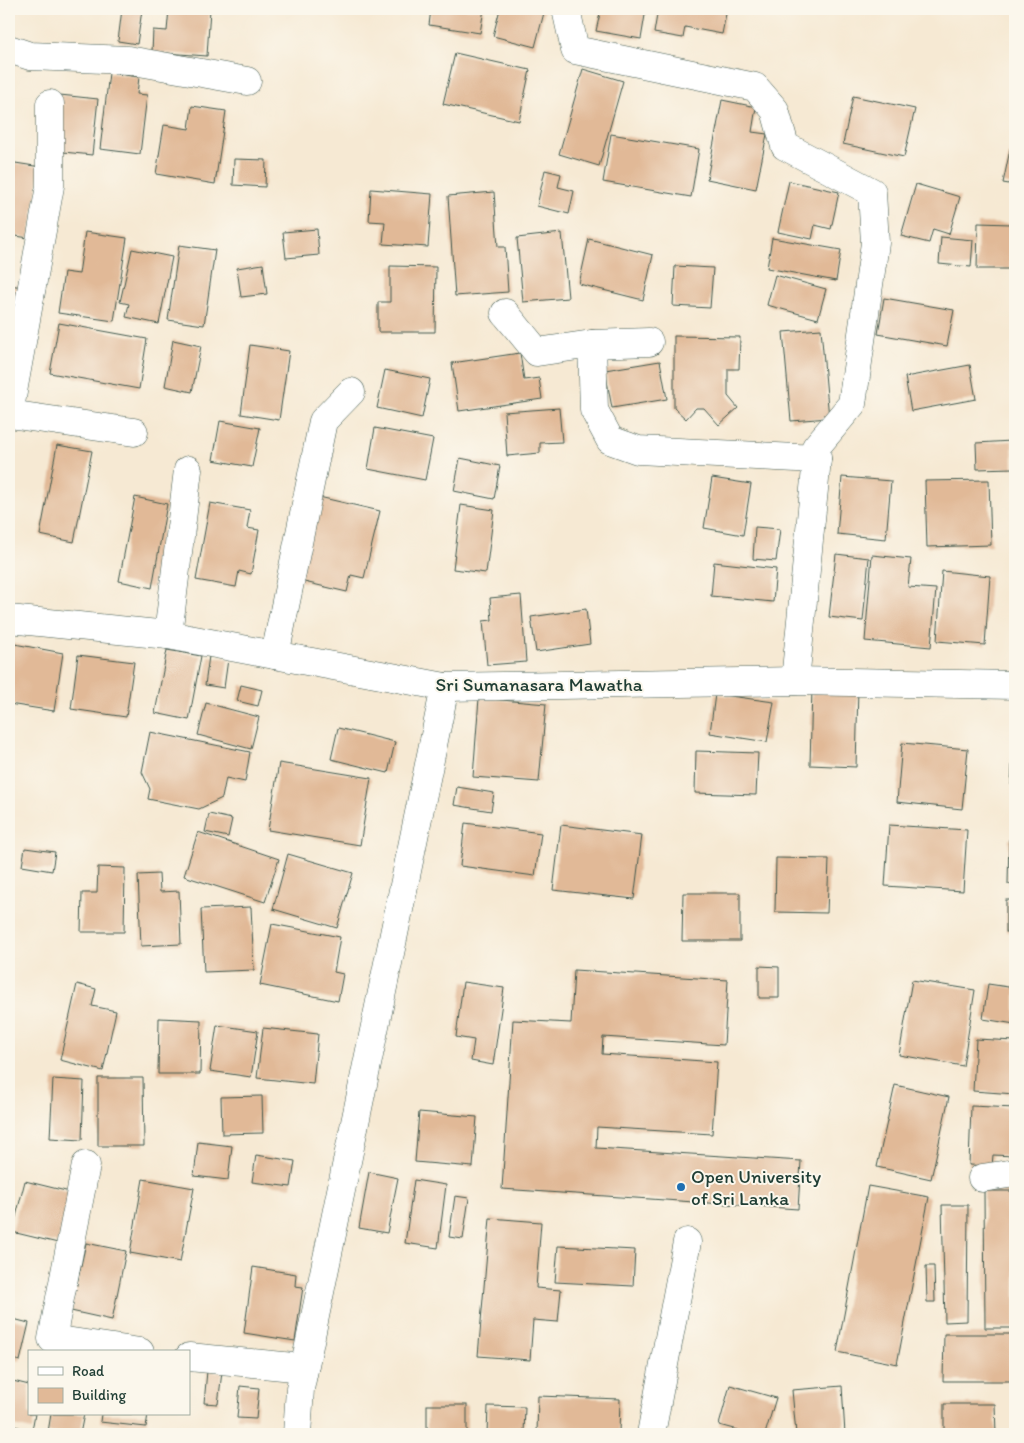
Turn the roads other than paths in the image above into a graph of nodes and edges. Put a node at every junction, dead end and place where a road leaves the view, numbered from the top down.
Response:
1 (566, 9) edge
2 (9, 49) edge
3 (248, 81) dead end
4 (50, 104) dead end
5 (504, 313) dead end
6 (649, 342) dead end
7 (592, 344) junction
8 (351, 392) dead end
9 (9, 414) edge
10 (134, 432) dead end
11 (816, 459) junction
12 (188, 470) dead end
13 (9, 620) edge
14 (168, 635) junction
15 (275, 655) junction
16 (796, 681) junction
17 (1015, 685) edge
18 (445, 687) junction
19 (86, 1165) dead end
20 (1015, 1173) edge
21 (982, 1178) dead end
22 (687, 1242) dead end
23 (126, 1350) edge
24 (190, 1357) edge
25 (304, 1368) junction
26 (297, 1434) edge
27 (651, 1434) edge

1 - 11 street
2 - 3 street
4 - 9 street
5 - 7 street
6 - 7 street
7 - 11 street
8 - 15 street
9 - 10 street
11 - 16 street
12 - 14 street
13 - 14 street, Sri Sumanasara Mawatha
14 - 15 street, Sri Sumanasara Mawatha
15 - 18 street, Sri Sumanasara Mawatha
16 - 17 street, Sri Sumanasara Mawatha
16 - 18 street, Sri Sumanasara Mawatha
18 - 25 street
19 - 23 street
20 - 21 street
22 - 27 street
24 - 25 street
25 - 26 street

